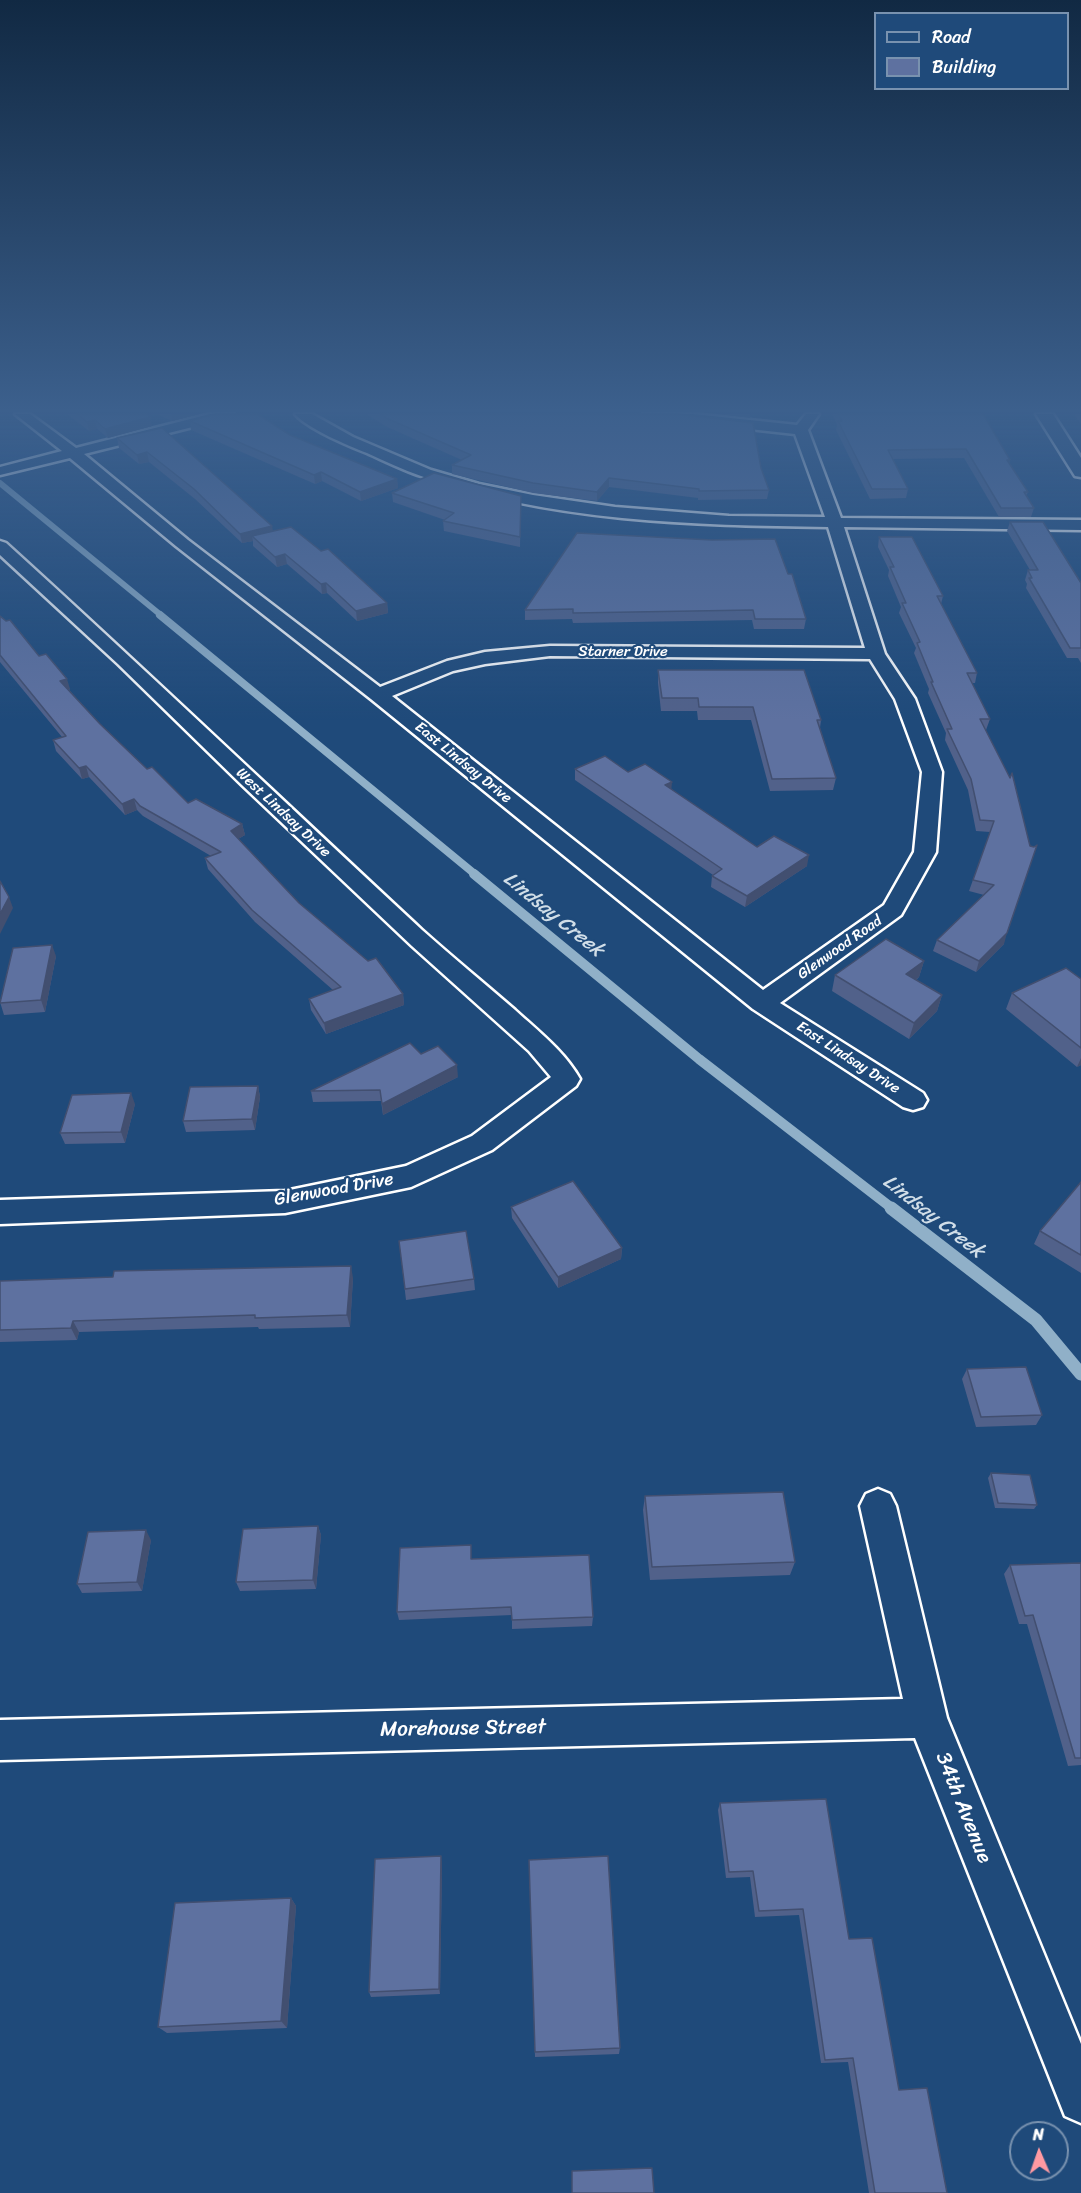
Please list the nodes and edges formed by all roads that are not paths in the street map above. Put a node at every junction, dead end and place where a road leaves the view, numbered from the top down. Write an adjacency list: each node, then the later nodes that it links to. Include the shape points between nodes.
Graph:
1 (150, 516): 8 (street, East Lindsay Drive)
2 (670, 516): 4 (street, via 729,521)
3 (833, 516): 4 (street, Glenwood Road)
4 (834, 520): 5 (street); 7 (street, Glenwood Road)
5 (1081, 525)
6 (0, 546): 10 (street, West Lindsay Drive, via 420,941 538,1044)
7 (876, 654): 8 (street, Starner Drive, via 517,653 447,667); 9 (street, Glenwood Road, via 905,699 932,772 925,852 893,910)
8 (378, 695): 9 (street, East Lindsay Drive)
9 (762, 1003): 11 (street, East Lindsay Drive)
10 (567, 1079): 12 (street, Glenwood Drive, via 482,1143 411,1176 285,1202)
11 (913, 1100)
12 (0, 1212)
13 (878, 1506): 14 (street, 34th Avenue)
14 (927, 1718): 15 (street, Morehouse Street); 16 (street, 34th Avenue)
15 (0, 1740)
16 (1081, 2100)

